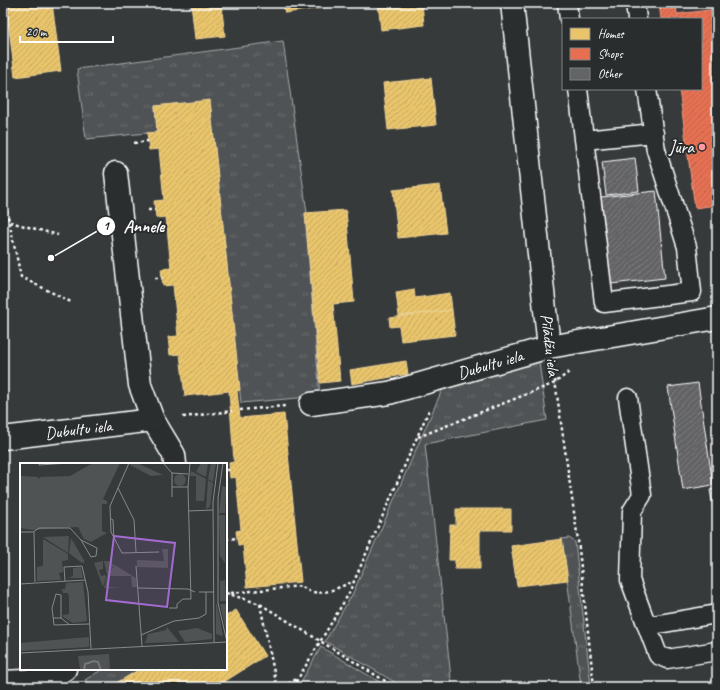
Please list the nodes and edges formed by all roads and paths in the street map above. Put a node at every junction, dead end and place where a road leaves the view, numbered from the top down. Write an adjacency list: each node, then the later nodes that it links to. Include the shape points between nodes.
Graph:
1 (512, 3): 18 (street, Pīlādžu iela)
2 (567, 3): 4 (lane)
3 (635, 3): 5 (lane)
4 (569, 18)
5 (638, 18)
6 (578, 90): 9 (lane)
7 (647, 90): 8 (lane)
8 (654, 132): 9 (lane); 9 (lane, via 656,150 687,247 692,292 604,303)
9 (584, 140)
10 (148, 141): 11 (path)
11 (134, 144)
12 (116, 173): 26 (street, via 140,385)
13 (3, 193): 14 (path)
14 (10, 222): 15 (path); 16 (path, via 21,277)
15 (58, 235)
16 (71, 302)
17 (717, 318): 18 (street, Dubultu iela)
18 (550, 347): 20 (street, Dubultu iela); 21 (path, Pīlādžu iela)
19 (572, 369): 21 (path)
20 (444, 376): 23 (street, Dubultu iela, via 389,393); 27 (path)
21 (555, 383): 27 (path); 42 (path, Pīlādžu iela, via 578,540)
22 (628, 398): 36 (lane, via 642,495 632,511 630,580)
23 (311, 404): 24 (path)
24 (240, 410)
25 (232, 411): 26 (path)
26 (153, 420): 28 (street, Dubultu iela); 29 (street, via 174,455)
27 (417, 437): 32 (path)
28 (3, 438)
29 (175, 463)
30 (237, 538): 31 (path)
31 (227, 539)
32 (354, 582): 33 (path, via 323,593 309,592 301,586); 37 (path)
33 (228, 593): 34 (path)
34 (260, 604): 37 (path); 44 (path)
35 (717, 614): 36 (lane)
36 (647, 626): 38 (lane, via 658,655 667,659)
37 (320, 642): 40 (path); 47 (path)
38 (717, 651)
39 (63, 670): 43 (street)
40 (298, 678): 45 (path); 46 (path)
41 (3, 682): 43 (street)
42 (593, 683): 48 (path); 49 (path, Pīlādžu iela)
43 (42, 684)
44 (277, 687)
45 (283, 687)
46 (293, 687)
47 (395, 687)
48 (587, 687)
49 (594, 687)

